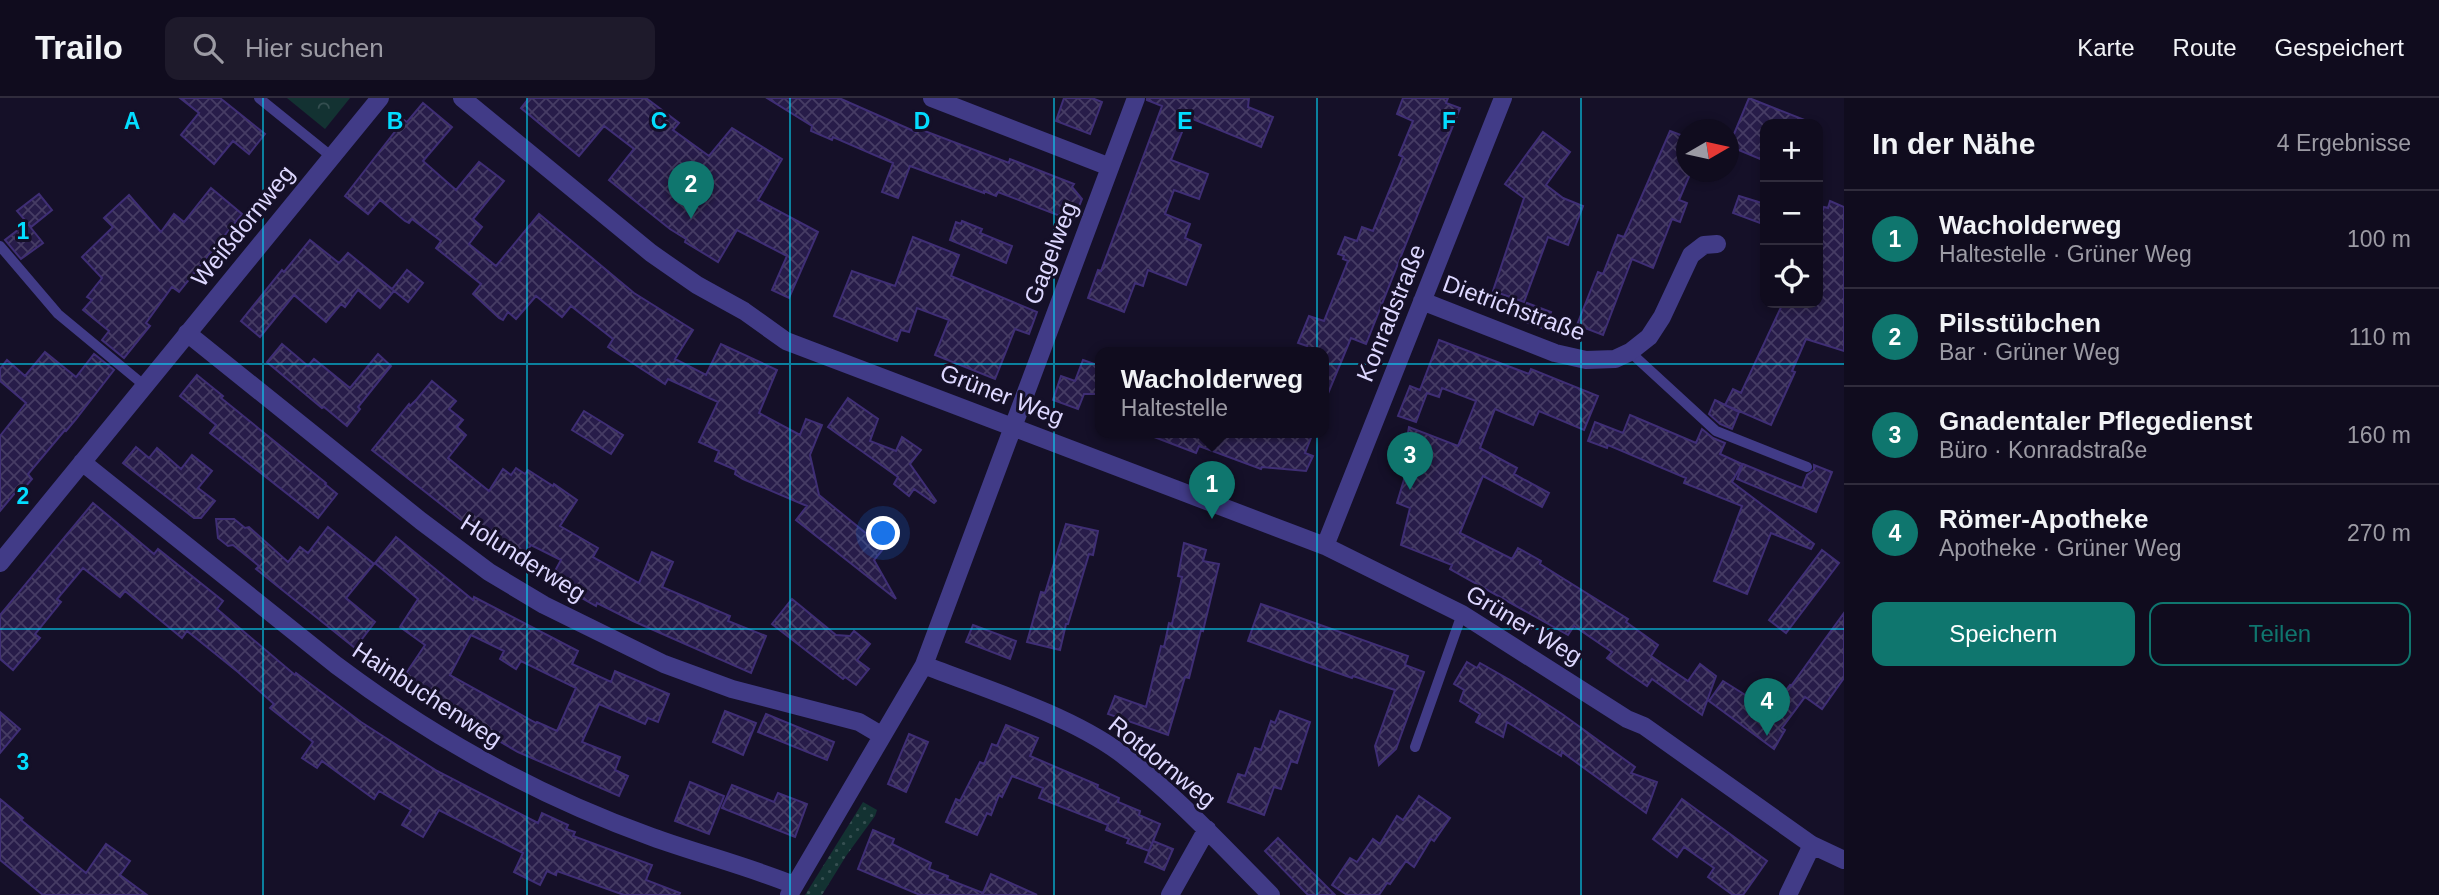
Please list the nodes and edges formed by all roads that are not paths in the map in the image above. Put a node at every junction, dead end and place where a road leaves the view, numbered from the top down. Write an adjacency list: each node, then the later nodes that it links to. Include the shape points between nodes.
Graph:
1 (259, 98): 7 (lane)
2 (380, 98): 7 (street, Weißdornweg)
3 (462, 98): 15 (street, Grüner Weg, via 651,253 786,341)
4 (932, 98): 8 (street)
5 (1136, 98): 8 (street, Gagelweg)
6 (1503, 98): 11 (street, Konradstraße)
7 (332, 157): 12 (street, Weißdornweg)
8 (1110, 167): 15 (street, Gagelweg)
9 (1717, 244): 13 (street, via 1704,245 1691,255 1656,327)
10 (0, 246): 14 (lane, via 58,314)
11 (1422, 301): 13 (street, Dietrichstraße, via 1570,357 1615,359); 18 (street, Konradstraße)
12 (187, 333): 14 (street, Weißdornweg); 22 (street, Holunderweg, via 421,522 544,605 664,664 732,689 859,722)
13 (1630, 352): 17 (lane, via 1716,431)
14 (145, 386): 16 (street, Weißdornweg)
15 (1013, 426): 18 (street, Grüner Weg); 21 (street, Gagelweg)
16 (82, 462): 19 (street, Weißdornweg); 27 (street, Hainbuchenweg, via 336,665 452,744 577,807 653,838 768,874)
17 (1807, 467)
18 (1325, 546): 20 (street, Grüner Weg)
19 (0, 563)
20 (1462, 614): 23 (lane); 25 (street, Grüner Weg, via 1644,726)
21 (924, 665): 22 (street, Gagelweg); 24 (street, Rotdornweg, via 1069,723 1117,751)
22 (881, 735): 27 (street, Gagelweg)
23 (1415, 747)
24 (1207, 830): 28 (street); 29 (street, Rotdornweg)
25 (1812, 845): 26 (street, Grüner Weg); 30 (street)
26 (1844, 860)
27 (791, 890)
28 (1170, 895)
29 (1271, 895)
30 (1788, 895)

